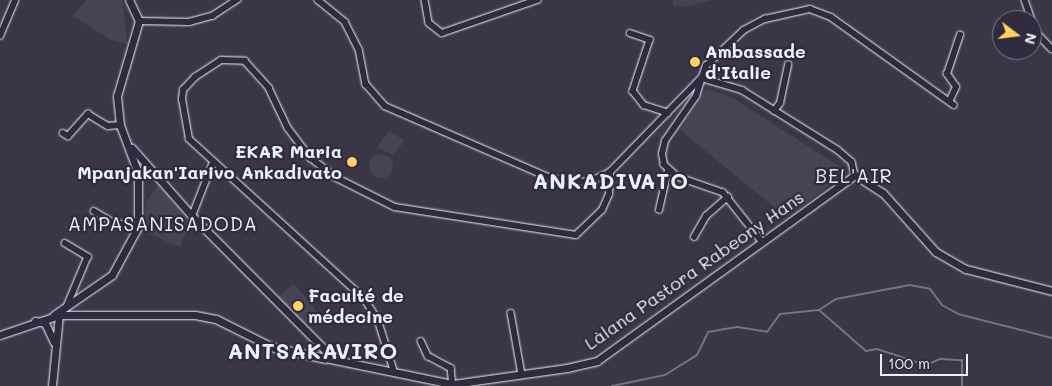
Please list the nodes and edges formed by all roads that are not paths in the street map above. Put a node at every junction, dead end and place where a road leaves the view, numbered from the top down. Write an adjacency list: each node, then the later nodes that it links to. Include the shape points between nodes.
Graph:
1 (15, 0): 11 (street)
2 (129, 0): 8 (main road)
3 (237, 0): 8 (street, via 212,16 189,22)
4 (318, 0): 23 (street, via 345,22 359,49 366,84 385,106 553,179 589,182)
5 (424, 0): 6 (street, via 430,24 442,33)
6 (537, 0)
7 (1025, 0): 12 (street, via 1036,32)
8 (139, 21): 17 (main road, via 120,76)
9 (630, 33): 16 (street, via 650,40 633,91 644,105)
10 (960, 35): 14 (street, via 947,74 956,87 952,103 831,17 810,9 765,19 744,30 714,55)
11 (0, 36)
12 (1052, 49)
13 (788, 65): 15 (street, via 780,103)
14 (701, 78): 15 (street, via 725,82); 16 (street); 22 (street, via 696,96 664,141 662,154)
15 (774, 111): 25 (street, via 838,150 852,162)
16 (668, 114): 23 (street)
17 (120, 124): 18 (street, via 108,126 88,114 68,136); 19 (main road)
18 (63, 133)
19 (130, 146): 21 (main road); 24 (main road)
20 (212, 165): 23 (street, via 189,139 183,90 208,66 234,58 253,66 288,128 311,158 335,177 395,207 576,235 602,210 609,194); 29 (street); 47 (street, via 364,299 374,314)
21 (148, 167): 24 (main road); 29 (main road)
22 (668, 170): 26 (street); 27 (street)
23 (610, 172)
24 (138, 173): 30 (main road)
25 (855, 175): 32 (main road, Làlana Pastora Rabeony Hans); 34 (main road, via 883,192 936,252 966,269)
26 (728, 197): 31 (street, via 706,216); 32 (street)
27 (659, 210)
28 (94, 211): 30 (street, via 114,223)
29 (192, 216): 41 (main road)
30 (138, 227): 35 (main road, via 112,274)
31 (694, 237)
32 (761, 241): 48 (main road, Làlana Pastora Rabeony Hans, via 597,361)
33 (65, 243): 35 (street, via 88,257)
34 (1052, 291)
35 (68, 307): 37 (main road); 38 (main road)
36 (511, 313): 48 (street)
37 (56, 315): 38 (main road); 39 (main road); 43 (main road); 45 (main road)
38 (70, 315): 44 (main road, via 195,315 216,319 272,347)
39 (35, 321): 40 (main road); 43 (main road, via 45,323)
40 (0, 335)
41 (310, 339): 44 (main road); 46 (main road)
42 (421, 341): 49 (street, via 428,356 451,368)
43 (54, 343): 45 (main road)
44 (305, 354): 46 (main road)
45 (55, 357): 50 (main road)
46 (344, 359): 47 (main road)
47 (393, 369): 49 (main road)
48 (522, 375): 49 (main road, Làlana Pastora Rabeony Hans)
49 (453, 385)
50 (52, 386)

